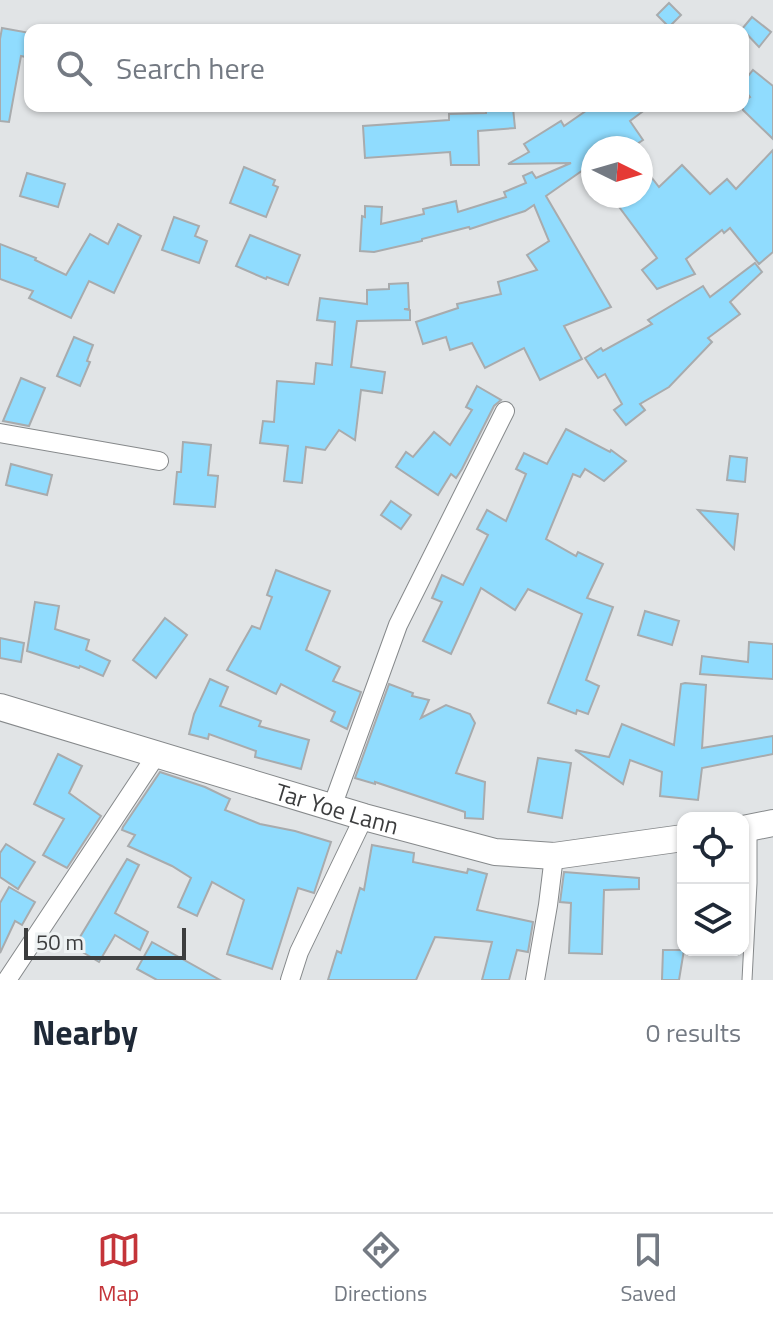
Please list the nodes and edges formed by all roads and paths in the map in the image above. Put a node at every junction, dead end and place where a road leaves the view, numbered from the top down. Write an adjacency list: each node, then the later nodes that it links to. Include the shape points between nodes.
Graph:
1 (505, 411): 6 (street, via 398,625)
2 (0, 433): 3 (street)
3 (159, 461)
4 (0, 707): 5 (main road, Tar Yoe Lann)
5 (157, 754): 6 (main road, Tar Yoe Lann); 11 (street)
6 (332, 807): 7 (main road, Tar Yoe Lann)
7 (364, 817): 10 (main road, Tar Yoe Lann, via 495,852); 12 (street)
8 (756, 827): 14 (lane)
9 (677, 839): 10 (main road, Tar Yoe Lann)
10 (554, 856): 13 (street)
11 (7, 980)
12 (290, 980)
13 (535, 980)
14 (747, 980)

